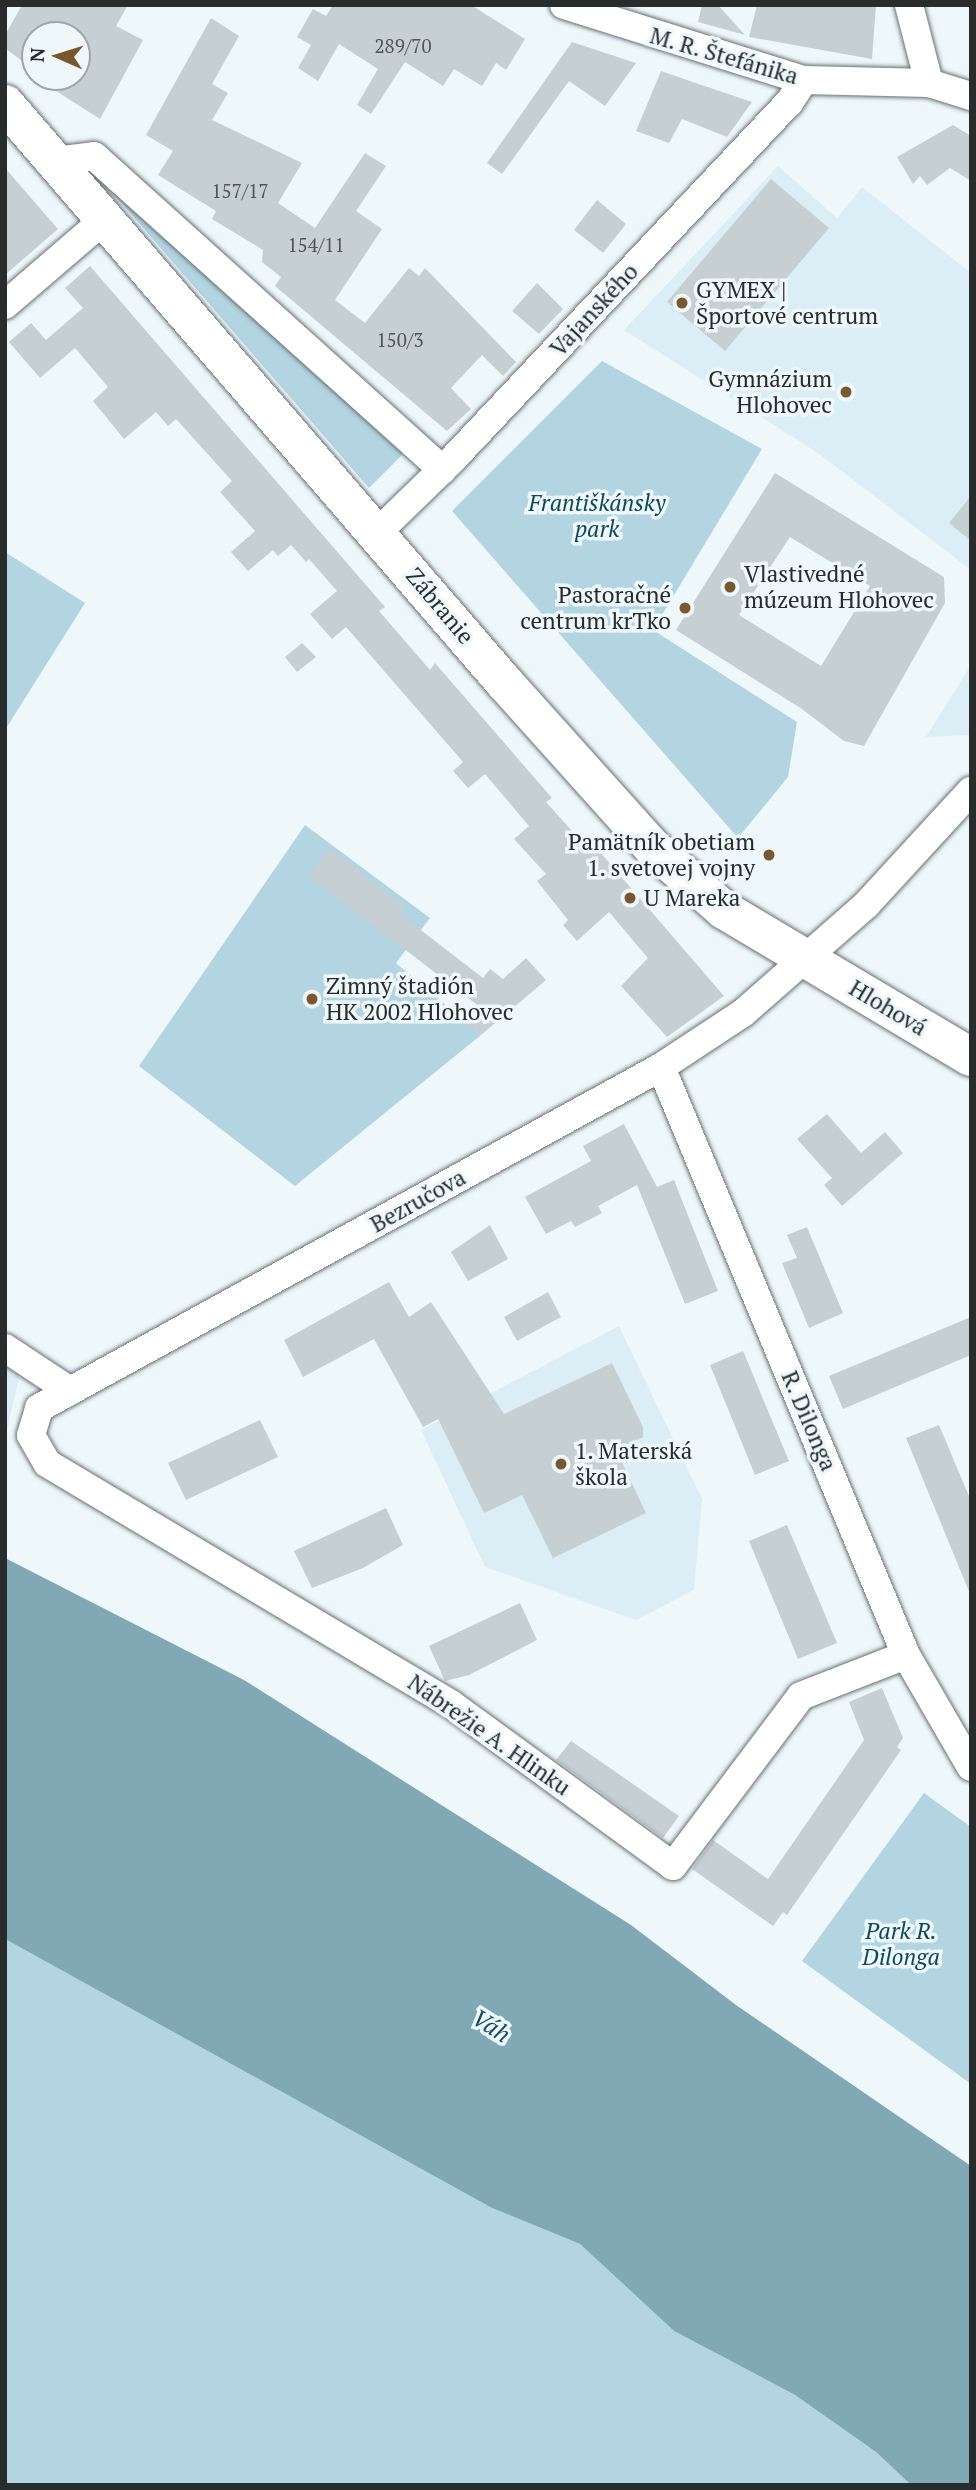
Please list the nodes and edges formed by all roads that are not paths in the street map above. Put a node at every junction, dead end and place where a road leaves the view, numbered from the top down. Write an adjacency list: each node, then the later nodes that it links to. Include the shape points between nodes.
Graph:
1 (564, 5): 3 (street, M. R. Štefánika)
2 (909, 5): 4 (street)
3 (804, 80): 4 (street, M. R. Štefánika); 10 (street, Vajanského, via 789,103)
4 (929, 83): 5 (street, M. R. Štefánika)
5 (971, 96)
6 (5, 104): 7 (main road, Zábranie)
7 (55, 161): 8 (main road, Zábranie); 10 (street, via 94,156)
8 (105, 219): 9 (street); 11 (main road, Zábranie)
9 (5, 305)
10 (443, 470): 11 (street, Vajanského)
11 (377, 533): 13 (main road, Zábranie, via 652,847 707,898)
12 (971, 792): 13 (street, Bezručova, via 866,905)
13 (806, 957): 14 (main road, Hlohová); 15 (street, Bezručova, via 743,1013)
14 (971, 1056)
15 (661, 1067): 17 (street, Bezručova); 19 (street, R. Dilonga)
16 (5, 1348): 17 (street)
17 (70, 1391): 18 (street, Bezručova, via 39,1408)
18 (31, 1436): 19 (street, Nábrežie A. Hlinku, via 47,1463 451,1704 673,1866 801,1696)
19 (906, 1655): 20 (street, R. Dilonga)
20 (971, 1767)

